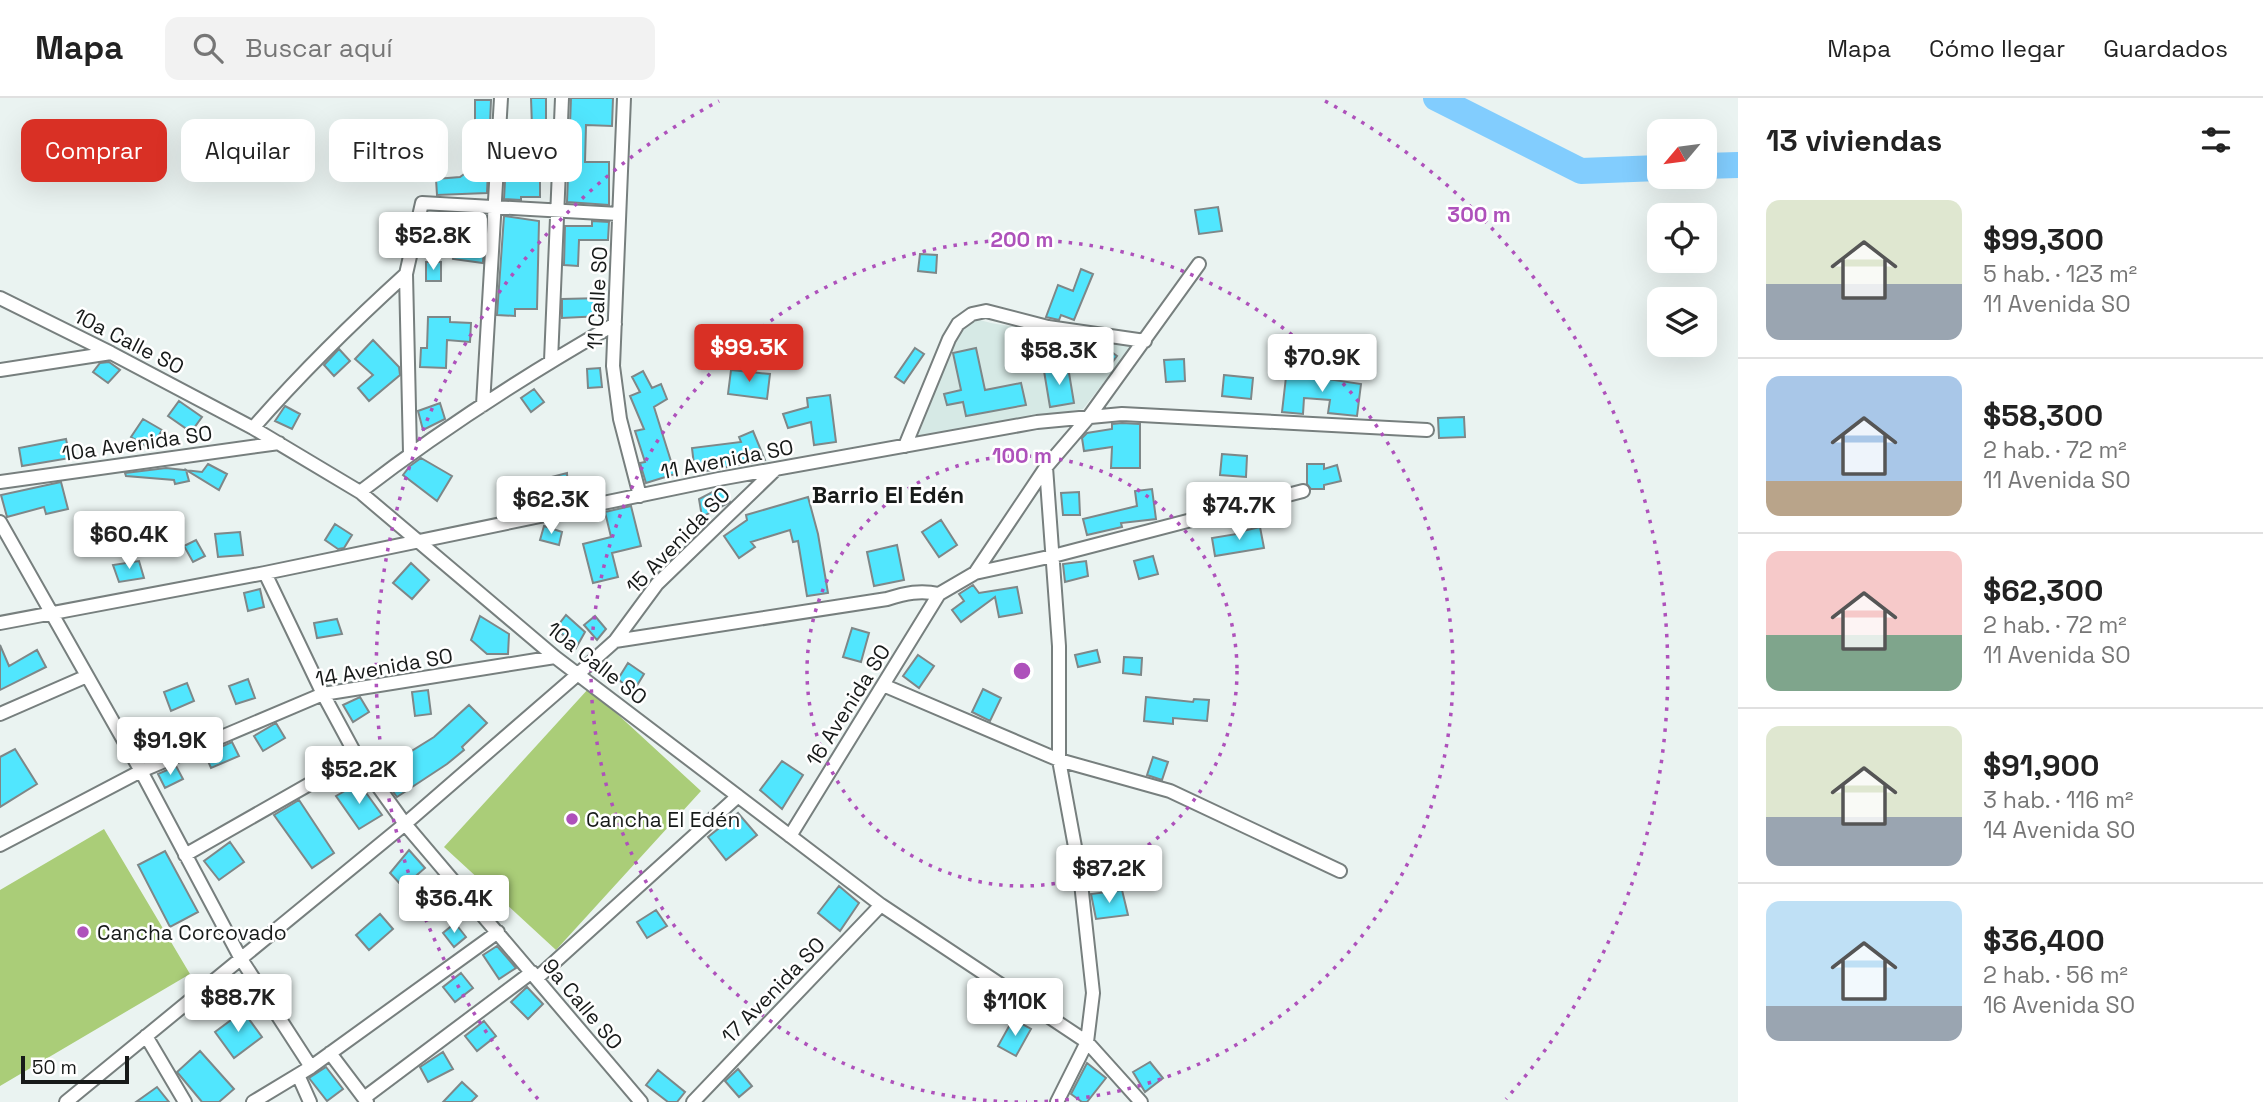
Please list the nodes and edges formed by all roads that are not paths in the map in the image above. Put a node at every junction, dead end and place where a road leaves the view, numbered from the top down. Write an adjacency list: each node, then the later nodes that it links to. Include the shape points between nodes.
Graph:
1 (502, 98): 4 (street)
2 (562, 98): 5 (street)
3 (624, 98): 6 (street, 11 Calle SO)
4 (495, 207): 5 (street); 8 (street, via 422,203); 15 (street)
5 (557, 210): 6 (street); 13 (street)
6 (619, 214): 10 (street, 11 Calle SO)
7 (1199, 264): 11 (street)
8 (406, 274): 17 (street, via 335,339); 21 (street)
9 (0, 298): 12 (street, 10a Calle SO)
10 (615, 324): 13 (street); 27 (street, 11 Calle SO, via 613,366 618,406)
11 (1145, 341): 16 (street); 20 (street, via 1048,327 986,311 972,314 958,324 949,339)
12 (111, 353): 14 (street); 17 (street, 10a Calle SO)
13 (551, 361): 15 (street)
14 (0, 370)
15 (483, 405): 21 (street)
16 (1088, 418): 18 (street, 11 Avenida SO, via 1122,414); 20 (street, 11 Avenida SO, via 1037,422); 22 (street)
17 (253, 428): 19 (street, 10a Calle SO)
18 (1427, 430)
19 (280, 443): 24 (street, 10a Avenida SO); 26 (street, 10a Calle SO)
20 (905, 446): 23 (street, 11 Avenida SO)
21 (410, 453): 26 (street)
22 (1046, 467): 30 (street); 32 (street)
23 (776, 469): 27 (street, 11 Avenida SO); 36 (street, 15 Avenida SO, via 656,583)
24 (0, 482)
25 (1303, 491): 30 (street)
26 (360, 492): 29 (street, 10a Calle SO)
27 (640, 496): 29 (street, 11 Avenida SO)
28 (0, 522): 34 (street)
29 (421, 542): 31 (street, 11 Avenida SO); 37 (street, 10a Calle SO)
30 (1053, 556): 32 (street); 44 (street)
31 (265, 573): 34 (street, 11 Avenida SO); 41 (street, 9a Calle SO)
32 (975, 573): 33 (street)
33 (939, 594): 36 (street, via 910,592); 40 (street, 16 Avenida SO)
34 (50, 613): 35 (street, 11 Avenida SO); 39 (street)
35 (0, 623)
36 (615, 641): 38 (street, 15 Avenida SO)
37 (555, 657): 38 (street, 10a Calle SO); 41 (street, 14 Avenida SO)
38 (578, 674): 46 (street, 10a Calle SO); 47 (street, 15 Avenida SO)
39 (87, 677): 42 (street); 45 (street)
40 (883, 685): 44 (street); 48 (street, 16 Avenida SO)
41 (323, 694): 43 (street, 9a Calle SO); 45 (street, 14 Avenida SO)
42 (0, 714)
43 (357, 757): 47 (street, 9a Calle SO); 50 (street)
44 (1059, 760): 51 (street, via 1170,791); 57 (street, via 1080,874 1093,993)
45 (141, 771): 49 (street, 14 Avenida SO); 50 (street)
46 (738, 796): 48 (street, 10a Calle SO); 55 (street)
47 (405, 824): 53 (street, 9a Calle SO); 54 (street, 15 Avenida SO)
48 (790, 836): 52 (street, 10a Calle SO)
49 (0, 845)
50 (186, 855): 54 (street)
51 (1340, 871)
52 (881, 905): 57 (street, 10a Calle SO); 67 (street, 17 Avenida SO)
53 (498, 932): 55 (street, 9a Calle SO); 58 (street)
54 (241, 959): 56 (street, 15 Avenida SO); 59 (street)
55 (534, 975): 61 (street); 66 (street, 9a Calle SO)
56 (146, 1036): 62 (street, 15 Avenida SO); 63 (street)
57 (1087, 1042): 68 (street); 69 (street, 10a Calle SO)
58 (330, 1053): 59 (street); 61 (street)
59 (311, 1067): 60 (street)
60 (298, 1075): 64 (street); 65 (street)
61 (365, 1100)
62 (66, 1102)
63 (185, 1102)
64 (253, 1102)
65 (310, 1102)
66 (641, 1102)
67 (693, 1102)
68 (1057, 1102)
69 (1140, 1102)

